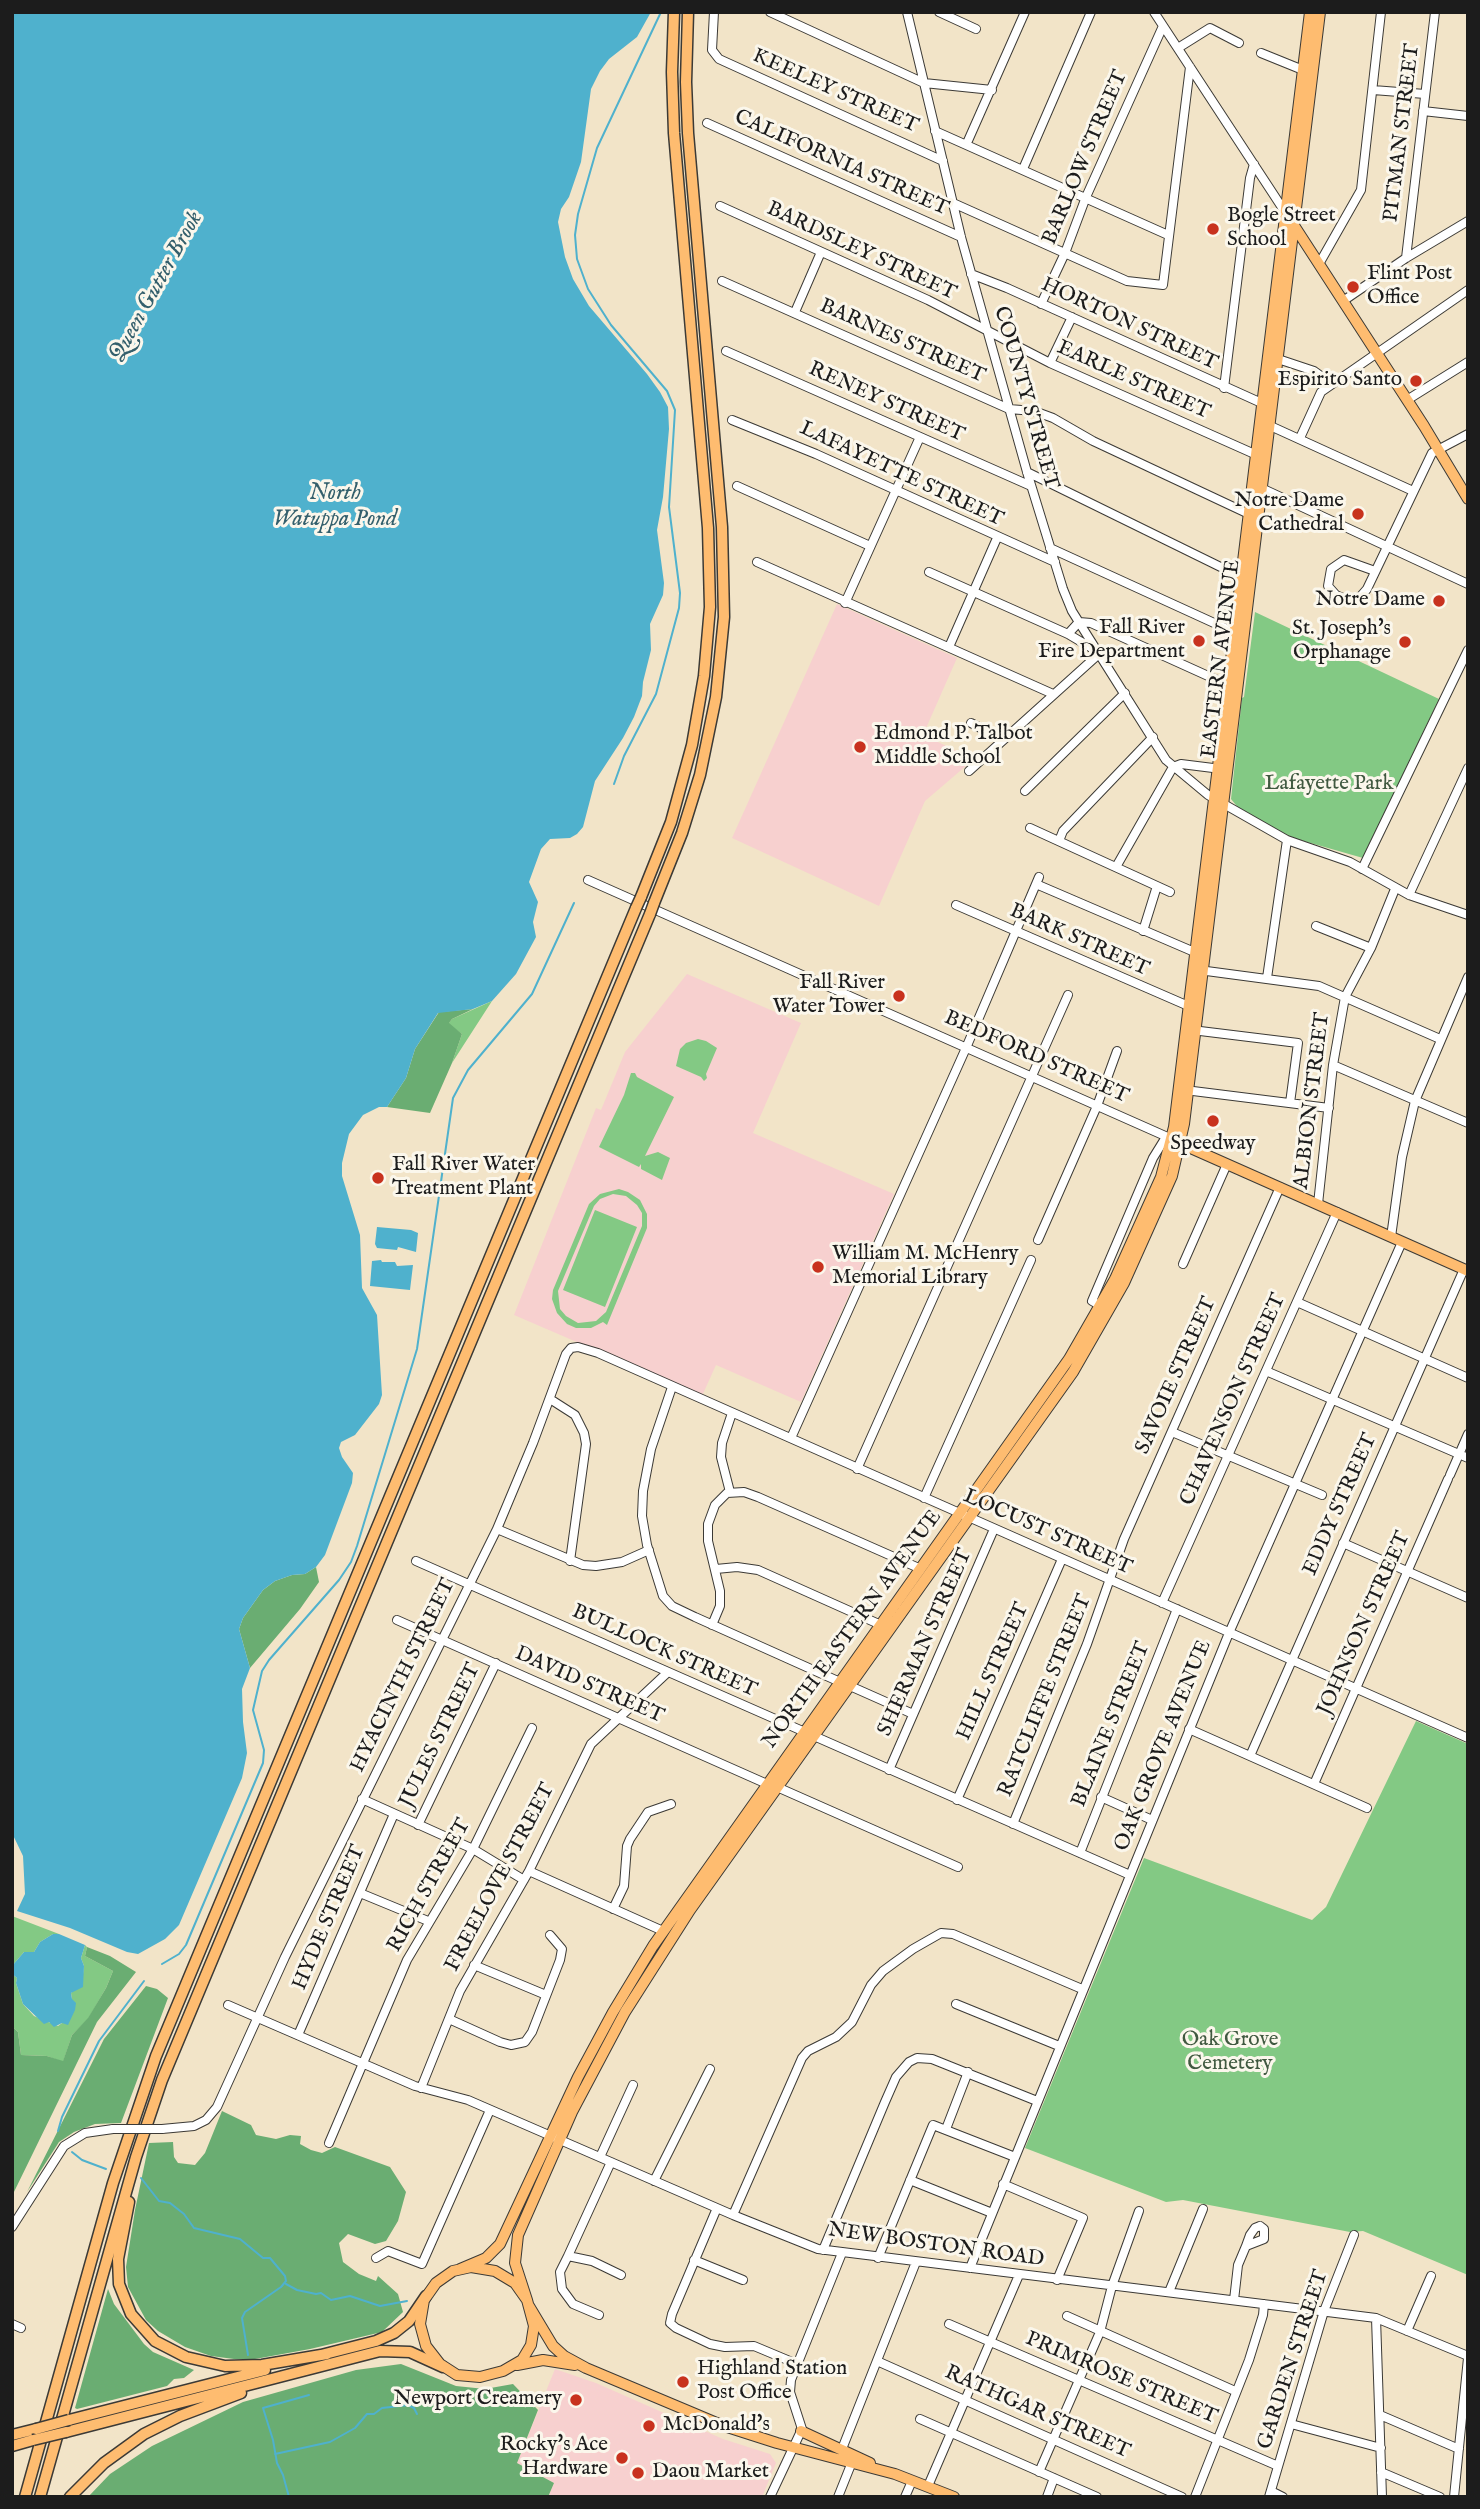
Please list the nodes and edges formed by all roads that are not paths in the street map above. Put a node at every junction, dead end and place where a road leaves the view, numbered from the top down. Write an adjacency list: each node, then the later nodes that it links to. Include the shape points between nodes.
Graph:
1 (674, 12): 328 (highway, via 674,133 708,528 709,617 690,755 639,903 156,2056 113,2183)
2 (688, 12): 249 (highway, via 688,133 722,527 724,617 718,687 700,775 652,909 193,2004)
3 (714, 12): 30 (street, KEELEY STREET, via 714,55)
4 (770, 12): 21 (street)
5 (907, 12): 21 (street, COUNTY STREET)
6 (940, 12): 15 (street)
7 (1025, 12): 22 (street)
8 (1091, 12): 32 (street)
9 (1154, 12): 14 (street)
10 (1310, 12): 20 (main road, EASTERN AVENUE)
11 (1320, 12): 38 (main road, EASTERN AVENUE)
12 (1381, 12): 23 (street)
13 (1435, 12): 24 (street, PITMAN STREET)
14 (1163, 26): 17 (street); 33 (street, BARLOW STREET)
15 (976, 29)
16 (1240, 43): 17 (street, via 1210,28)
17 (1178, 48): 19 (street)
18 (1261, 53): 20 (street)
19 (1190, 67): 31 (street); 39 (street)
20 (1303, 70): 36 (main road, EASTERN AVENUE)
21 (924, 83): 22 (street); 28 (street, COUNTY STREET)
22 (992, 90): 29 (street)
23 (1373, 90): 24 (street); 44 (street, via 1361,190)
24 (1425, 94): 25 (street, PITMAN STREET)
25 (1423, 111): 26 (street); 43 (street, PITMAN STREET)
26 (1468, 116)
27 (707, 123): 40 (street, CALIFORNIA STREET)
28 (936, 131): 29 (street); 30 (street, COUNTY STREET)
29 (967, 143): 32 (street)
30 (943, 161): 34 (street, COUNTY STREET)
31 (1254, 164): 36 (street); 59 (street)
32 (1023, 169): 33 (street)
33 (1086, 197): 39 (street); 42 (street, BARLOW STREET)
34 (953, 203): 40 (street, COUNTY STREET); 42 (street)
35 (720, 206): 41 (street, BARDSLEY STREET)
36 (1285, 212): 38 (main road); 61 (main road, EASTERN AVENUE)
37 (1468, 221): 43 (street)
38 (1294, 225): 44 (main road); 55 (main road, EASTERN AVENUE)
39 (1168, 235): 42 (street, via 1163,285 1127,281)
40 (961, 237): 45 (street, COUNTY STREET)
41 (821, 252): 50 (street); 52 (street, BARDSLEY STREET)
42 (1065, 253): 49 (street, BARLOW STREET)
43 (1406, 258): 48 (street)
44 (1319, 264): 48 (main road)
45 (971, 274): 49 (street, HORTON STREET); 52 (street, COUNTY STREET)
46 (722, 281): 50 (street, BARNES STREET)
47 (1468, 290): 54 (street)
48 (1343, 301): 54 (main road)
49 (1041, 304): 51 (street, HORTON STREET)
50 (795, 312): 62 (street, BARNES STREET)
51 (1072, 317): 57 (street); 59 (street, HORTON STREET)
52 (987, 331): 57 (street, EARLE STREET); 62 (street, COUNTY STREET)
53 (726, 351): 66 (street, RENEY STREET)
54 (1377, 353): 58 (street); 60 (main road)
55 (1278, 359): 58 (street, via 1314,371); 61 (main road, EASTERN AVENUE)
56 (1468, 362): 60 (street)
57 (1050, 363): 69 (street, EARLE STREET)
58 (1332, 384): 67 (street, via 1321,392)
59 (1224, 388): 61 (street, HORTON STREET)
60 (1408, 400): 68 (main road)
61 (1267, 405): 64 (main road, EASTERN AVENUE)
62 (1009, 409): 70 (street, COUNTY STREET); 77 (street, BARNES STREET, via 1053,418)
63 (732, 420): 74 (street, LAFAYETTE STREET)
64 (1265, 424): 67 (street); 69 (main road, EASTERN AVENUE)
65 (1468, 434): 68 (street)
66 (920, 437): 72 (street, RENEY STREET); 74 (street)
67 (1300, 438): 75 (street)
68 (1438, 450): 75 (street, via 1432,453); 76 (main road)
69 (1261, 456): 73 (main road, EASTERN AVENUE)
70 (1027, 472): 72 (street, COUNTY STREET); 86 (street)
71 (737, 486): 79 (street)
72 (1031, 486): 81 (street, COUNTY STREET)
73 (1257, 487): 77 (main road, EASTERN AVENUE); 80 (street)
74 (894, 491): 78 (street, LAFAYETTE STREET); 79 (street)
75 (1413, 491): 80 (street)
76 (1468, 498)
77 (1254, 517): 86 (main road, EASTERN AVENUE); 104 (main road, EASTERN AVENUE)
78 (997, 538): 83 (street, LAFAYETTE STREET); 88 (street)
79 (870, 546): 89 (street)
80 (1387, 546): 84 (street); 87 (street)
81 (1050, 548): 83 (street, COUNTY STREET); 91 (street)
82 (757, 562): 89 (street)
83 (1055, 562): 90 (street, COUNTY STREET)
84 (1375, 571): 84 (street, via 1344,560 1331,569 1328,586 1336,595 1353,600 1367,589)
85 (929, 572): 88 (street)
86 (1241, 577): 91 (main road, EASTERN AVENUE)
87 (1468, 584)
88 (973, 592): 92 (street); 93 (street)
89 (845, 603): 93 (street)
90 (1079, 622): 92 (street); 95 (street, COUNTY STREET); 96 (street, via 1093,624)
91 (1235, 631): 96 (main road, EASTERN AVENUE)
92 (1068, 634): 95 (street)
93 (949, 647): 98 (street)
94 (1468, 650): 113 (street)
95 (1100, 653): 97 (street, COUNTY STREET); 98 (street)
96 (1228, 685): 104 (main road, EASTERN AVENUE)
97 (1125, 693): 100 (street, COUNTY STREET); 106 (street)
98 (1053, 694): 101 (street)
99 (971, 723): 101 (street)
100 (1153, 737): 102 (street, COUNTY STREET); 111 (street, via 1063,831)
101 (1003, 740): 105 (street)
102 (1173, 767): 104 (street); 107 (street, COUNTY STREET); 112 (street)
103 (1468, 768): 118 (street)
104 (1223, 770): 107 (main road, EASTERN AVENUE); 108 (main road, EASTERN AVENUE)
105 (969, 771)
106 (1025, 790)
107 (1214, 800): 108 (street, COUNTY STREET); 125 (main road, EASTERN AVENUE)
108 (1224, 806): 110 (street, COUNTY STREET); 125 (main road, EASTERN AVENUE)
109 (1030, 828): 111 (street)
110 (1287, 840): 113 (street, COUNTY STREET); 128 (street)
111 (1059, 841): 112 (street)
112 (1116, 867): 115 (street)
113 (1362, 869): 116 (street, COUNTY STREET)
114 (588, 880): 134 (street, BEDFORD STREET)
115 (1157, 886): 117 (street); 122 (street)
116 (1395, 889): 118 (street, COUNTY STREET); 124 (street, ALBION STREET)
117 (1170, 892)
118 (1409, 895): 120 (street, COUNTY STREET)
119 (956, 905): 123 (street, BARK STREET)
120 (1468, 915)
121 (1317, 926): 124 (street)
122 (1143, 931): 123 (street, via 1038,881); 125 (street)
123 (1016, 932): 131 (street, BARK STREET); 134 (street)
124 (1371, 948): 130 (street, ALBION STREET)
125 (1200, 954): 126 (main road, EASTERN AVENUE)
126 (1198, 970): 128 (street); 131 (main road, EASTERN AVENUE)
127 (1468, 977): 133 (street)
128 (1267, 978): 130 (street, via 1309,984)
129 (1068, 995): 137 (street)
130 (1345, 997): 133 (street); 136 (street, ALBION STREET)
131 (1193, 1008): 132 (main road, EASTERN AVENUE)
132 (1191, 1030): 138 (main road, EASTERN AVENUE); 140 (street, via 1298,1044)
133 (1440, 1040): 139 (street)
134 (966, 1048): 137 (street, BEDFORD STREET); 168 (street)
135 (1117, 1051): 141 (street)
136 (1333, 1065): 139 (street); 142 (street, ALBION STREET)
137 (1032, 1076): 141 (street, BEDFORD STREET); 171 (street)
138 (1183, 1090): 140 (street); 144 (main road, EASTERN AVENUE)
139 (1415, 1101): 143 (street); 149 (street)
140 (1290, 1104): 142 (street)
141 (1097, 1106): 144 (street, BEDFORD STREET); 150 (street)
142 (1329, 1108): 147 (street, ALBION STREET)
143 (1468, 1124)
144 (1173, 1140): 145 (main road, BEDFORD STREET); 176 (main road, NORTH EASTERN AVENUE, via 1144,1217 1101,1306); 176 (main road, NORTH EASTERN AVENUE, via 1169,1183 1105,1320 1068,1380)
145 (1227, 1164): 146 (main road, BEDFORD STREET); 153 (street)
146 (1280, 1188): 147 (main road, BEDFORD STREET); 166 (street, SAVOIE STREET)
147 (1318, 1204): 148 (main road, BEDFORD STREET)
148 (1337, 1212): 149 (main road, BEDFORD STREET); 155 (street, CHAVENSON STREET)
149 (1391, 1237): 151 (main road, BEDFORD STREET)
150 (1038, 1240)
151 (1402, 1242): 154 (main road, BEDFORD STREET); 156 (street, OAK GROVE AVENUE)
152 (1031, 1260): 175 (street)
153 (1184, 1264)
154 (1466, 1270): 158 (street, EDDY STREET)
155 (1297, 1302): 156 (street); 159 (street, CHAVENSON STREET)
156 (1362, 1331): 158 (street); 162 (street, OAK GROVE AVENUE)
157 (573, 1348): 161 (street, LOCUST STREET, via 598,1353); 163 (street, HYACINTH STREET, via 566,1354)
158 (1424, 1359): 160 (street); 165 (street, EDDY STREET)
159 (1266, 1371): 162 (street); 169 (street, CHAVENSON STREET)
160 (1468, 1378)
161 (672, 1387): 164 (street, LOCUST STREET); 180 (street, via 651,1449 643,1491 642,1516)
162 (1332, 1398): 165 (street); 172 (street, OAK GROVE AVENUE)
163 (550, 1399): 177 (street, HYACINTH STREET); 183 (street, via 575,1415 586,1444)
164 (732, 1413): 168 (street, LOCUST STREET); 173 (street, via 721,1457)
165 (1395, 1426): 170 (street); 179 (street, EDDY STREET)
166 (1172, 1432): 169 (street); 187 (street, SAVOIE STREET)
167 (1468, 1434): 170 (street, JOHNSON STREET)
168 (791, 1438): 171 (street, LOCUST STREET)
169 (1228, 1456): 172 (street); 190 (street, CHAVENSON STREET)
170 (1464, 1456): 186 (street, JOHNSON STREET, via 1449,1477)
171 (858, 1469): 175 (street, LOCUST STREET)
172 (1294, 1484): 174 (street); 195 (street, OAK GROVE AVENUE)
173 (730, 1492): 184 (street, via 715,1505 708,1524); 185 (street, via 758,1497)
174 (1322, 1495)
175 (924, 1498): 176 (street, LOCUST STREET)
176 (964, 1516): 178 (street, LOCUST STREET); 185 (main road, NORTH EASTERN AVENUE); 200 (main road, NORTH EASTERN AVENUE)
177 (497, 1529): 183 (street); 188 (street, HYACINTH STREET)
178 (994, 1529): 181 (street, LOCUST STREET); 202 (street, SHERMAN STREET)
179 (1343, 1543): 186 (street); 197 (street, EDDY STREET)
180 (649, 1550): 183 (street, via 622,1562 596,1566); 193 (street, via 663,1596 673,1606)
181 (1062, 1559): 187 (street, LOCUST STREET); 214 (street, HILL STREET)
182 (416, 1561): 188 (street, BULLOCK STREET)
183 (570, 1561)
184 (716, 1569): 193 (street, via 720,1606); 194 (street, via 758,1570)
185 (921, 1569): 194 (main road, NORTH EASTERN AVENUE)
186 (1407, 1572): 189 (street); 201 (street, JOHNSON STREET)
187 (1111, 1581): 190 (street, LOCUST STREET); 219 (street, RATCLIFFE STREET)
188 (468, 1585): 196 (street, HYACINTH STREET); 199 (street, BULLOCK STREET)
189 (1468, 1598)
190 (1162, 1603): 191 (street, LOCUST STREET)
191 (1177, 1609): 195 (street, LOCUST STREET); 212 (street, BLAINE STREET)
192 (397, 1620): 196 (street, DAVID STREET)
193 (712, 1625): 200 (street)
194 (881, 1625): 200 (main road, NORTH EASTERN AVENUE)
195 (1230, 1633): 197 (street, LOCUST STREET); 205 (street, OAK GROVE AVENUE)
196 (442, 1639): 198 (street, DAVID STREET); 213 (street, HYACINTH STREET)
197 (1292, 1661): 201 (street, LOCUST STREET); 208 (street, EDDY STREET)
198 (496, 1663): 203 (street, DAVID STREET); 220 (street, JULES STREET)
199 (668, 1672): 203 (street, FREELOVE STREET); 206 (street, BULLOCK STREET)
200 (845, 1684): 202 (street); 206 (main road, NORTH EASTERN AVENUE)
201 (1355, 1688): 207 (street, LOCUST STREET); 210 (street, JOHNSON STREET)
202 (913, 1714): 209 (street, SHERMAN STREET)
203 (618, 1718): 211 (street, DAVID STREET); 224 (street, FREELOVE STREET, via 590,1744)
204 (533, 1728): 221 (street, RICH STREET)
205 (1189, 1729): 208 (street); 218 (street, OAK GROVE AVENUE)
206 (808, 1735): 209 (street, BULLOCK STREET); 211 (main road, NORTH EASTERN AVENUE)
207 (1468, 1738)
208 (1250, 1756): 210 (street)
209 (890, 1770): 214 (street, BULLOCK STREET)
210 (1314, 1784): 216 (street)
211 (772, 1786): 223 (street, DAVID STREET); 230 (main road, NORTH EASTERN AVENUE); 250 (main road, NORTH EASTERN AVENUE, via 647,1975)
212 (1101, 1797): 218 (street); 222 (street, BLAINE STREET)
213 (362, 1800): 217 (street); 237 (street, HYACINTH STREET)
214 (957, 1800): 219 (street, BULLOCK STREET)
215 (671, 1804): 228 (street, via 648,1812 630,1839 624,1886)
216 (1367, 1808)
217 (394, 1814): 220 (street); 227 (street, HYDE STREET)
218 (1152, 1820): 225 (street, OAK GROVE AVENUE)
219 (1013, 1824): 222 (street, BULLOCK STREET)
220 (418, 1825): 221 (street)
221 (473, 1849): 226 (street); 229 (street, RICH STREET)
222 (1080, 1853): 225 (street, BULLOCK STREET)
223 (958, 1867)
224 (529, 1871): 226 (street, FREELOVE STREET); 228 (street)
225 (1130, 1875): 233 (street, OAK GROVE AVENUE)
226 (524, 1880): 232 (street, FREELOVE STREET)
227 (360, 1893): 229 (street); 239 (street, HYDE STREET)
228 (613, 1909): 230 (street)
229 (428, 1921): 241 (street, RICH STREET)
230 (663, 1931): 250 (main road, NORTH EASTERN AVENUE, via 571,2090)
231 (550, 1935): 234 (street, via 562,1950)
232 (474, 1965): 234 (street); 238 (street, FREELOVE STREET)
233 (1082, 1989): 240 (street, OAK GROVE AVENUE); 262 (street, via 964,1938 941,1933 913,1949 883,1971 853,2020 836,2037 802,2058)
234 (546, 1995): 238 (street, via 529,2038 519,2045 500,2042)
235 (956, 2004): 240 (street)
236 (228, 2005): 237 (street, NEW BOSTON ROAD)
237 (258, 2018): 239 (street, NEW BOSTON ROAD); 263 (street, HYACINTH STREET, bridge, via 217,2107 202,2122 186,2128 85,2133 64,2146)
238 (449, 2019): 245 (street, FREELOVE STREET)
239 (298, 2035): 241 (street, NEW BOSTON ROAD)
240 (1059, 2046): 246 (street, OAK GROVE AVENUE)
241 (364, 2064): 245 (street, NEW BOSTON ROAD); 251 (street, RICH STREET)
242 (710, 2069): 255 (street)
243 (968, 2072): 246 (street); 248 (street); 266 (street, via 917,2057 896,2077)
244 (633, 2085): 252 (street)
245 (421, 2088): 247 (street, NEW BOSTON ROAD)
246 (1037, 2101): 253 (street, OAK GROVE AVENUE)
247 (490, 2110): 250 (street, NEW BOSTON ROAD); 269 (street, via 423,2264 388,2251)
248 (946, 2129): 253 (street); 256 (street, via 933,2125)
249 (142, 2138): 294 (highway, via 117,2269 124,2301 140,2327 172,2351 215,2365 252,2366); 329 (highway)
250 (555, 2138): 252 (street, NEW BOSTON ROAD); 274 (main road, via 500,2244 486,2258); 284 (main road, via 516,2244 516,2269)
251 (329, 2143)
252 (600, 2157): 254 (street, NEW BOSTON ROAD)
253 (1015, 2157): 257 (street, OAK GROVE AVENUE)
254 (611, 2162): 255 (street, NEW BOSTON ROAD); 268 (street)
255 (653, 2180): 258 (street, NEW BOSTON ROAD)
256 (910, 2180): 261 (street); 270 (street)
257 (1003, 2184): 261 (street, OAK GROVE AVENUE); 279 (street, via 1083,2218)
258 (717, 2208): 262 (street, NEW BOSTON ROAD); 271 (street)
259 (1203, 2209): 281 (street)
260 (1139, 2211): 280 (street)
261 (992, 2213): 273 (street, OAK GROVE AVENUE)
262 (733, 2215): 266 (street, NEW BOSTON ROAD)
263 (12, 2227)
264 (1354, 2235): 286 (street, GARDEN STREET)
265 (1246, 2246): 283 (street, via 1238,2265)
266 (824, 2250): 267 (street, NEW BOSTON ROAD)
267 (842, 2253): 270 (street, NEW BOSTON ROAD); 297 (street)
268 (568, 2256): 275 (street); 287 (street, via 560,2272 562,2289 573,2304)
269 (376, 2258)
270 (878, 2258): 272 (street, NEW BOSTON ROAD)
271 (694, 2260): 278 (street); 297 (street, via 670,2323 710,2344 754,2346)
272 (916, 2262): 273 (street, NEW BOSTON ROAD); 296 (street)
273 (970, 2268): 276 (street, NEW BOSTON ROAD)
274 (460, 2269): 282 (main road, via 439,2280); 284 (main road, via 501,2273 515,2283)
275 (621, 2275)
276 (1019, 2275): 279 (street, NEW BOSTON ROAD); 293 (street)
277 (1432, 2276): 291 (street)
278 (743, 2280)
279 (1057, 2280): 280 (street, NEW BOSTON ROAD)
280 (1112, 2286): 281 (street, NEW BOSTON ROAD); 292 (street)
281 (1169, 2292): 283 (street, NEW BOSTON ROAD)
282 (426, 2296): 294 (highway, via 394,2333); 299 (main road, via 420,2329 428,2350)
283 (1234, 2300): 285 (street, NEW BOSTON ROAD)
284 (528, 2303): 298 (main road, via 534,2331 531,2345); 300 (main road, via 553,2346)
285 (1264, 2304): 286 (street, NEW BOSTON ROAD); 303 (street)
286 (1324, 2311): 289 (street, NEW BOSTON ROAD); 307 (street, GARDEN STREET)
287 (599, 2315)
288 (1067, 2316): 292 (street)
289 (1376, 2318): 291 (street, NEW BOSTON ROAD); 305 (street)
290 (949, 2325): 293 (street, PRIMROSE STREET)
291 (1407, 2331): 295 (street, NEW BOSTON ROAD)
292 (1100, 2332): 302 (street); 303 (street)
293 (992, 2342): 302 (street, PRIMROSE STREET); 304 (street)
294 (327, 2354): 311 (highway, bridge, via 69,2420)
295 (1468, 2357): 318 (street)
296 (877, 2361): 304 (street, RATHGAR STREET); 317 (street)
297 (797, 2364): 308 (street, via 789,2389)
298 (514, 2366): 299 (main road, via 475,2378); 300 (main road, via 543,2360)
299 (443, 2367): 301 (highway, via 410,2352 390,2350)
300 (586, 2368): 315 (main road, via 712,2422)
301 (299, 2372): 311 (highway, bridge, via 66,2432); 330 (highway, via 153,2429 104,2463)
302 (1079, 2380): 312 (street); 313 (street, PRIMROSE STREET)
303 (1236, 2391): 313 (street)
304 (966, 2401): 309 (street); 312 (street, RATHGAR STREET)
305 (1380, 2415): 316 (street); 318 (street)
306 (920, 2419): 309 (street)
307 (1292, 2424): 316 (street); 320 (street, GARDEN STREET)
308 (801, 2431): 315 (street); 317 (main road)
309 (952, 2433): 322 (street); 326 (street)
310 (12, 2435): 311 (highway)
311 (34, 2435): 314 (highway)
312 (1052, 2439): 322 (street); 337 (street, RATHGAR STREET)
313 (1219, 2440): 320 (street, PRIMROSE STREET); 338 (street)
314 (12, 2446)
315 (793, 2447): 319 (main road); 331 (street)
316 (1381, 2448): 323 (street)
317 (842, 2449): 321 (main road)
318 (1459, 2449): 342 (street)
319 (852, 2462): 321 (main road); 332 (street)
320 (1278, 2466): 327 (street, GARDEN STREET)
321 (886, 2472): 325 (main road)
322 (1039, 2472): 324 (street)
323 (1381, 2472): 340 (street); 341 (street)
324 (1054, 2478): 335 (street); 336 (street)
325 (912, 2481): 326 (main road); 333 (street)
326 (928, 2486): 334 (main road)
327 (1270, 2494): 339 (street)
328 (25, 2497)
329 (40, 2497)
330 (71, 2497)
331 (770, 2497)
332 (838, 2497)
333 (905, 2497)
334 (954, 2497)
335 (1047, 2497)
336 (1097, 2497)
337 (1182, 2497)
338 (1195, 2497)
339 (1283, 2497)
340 (1382, 2497)
341 (1440, 2497)
342 (1454, 2497)

